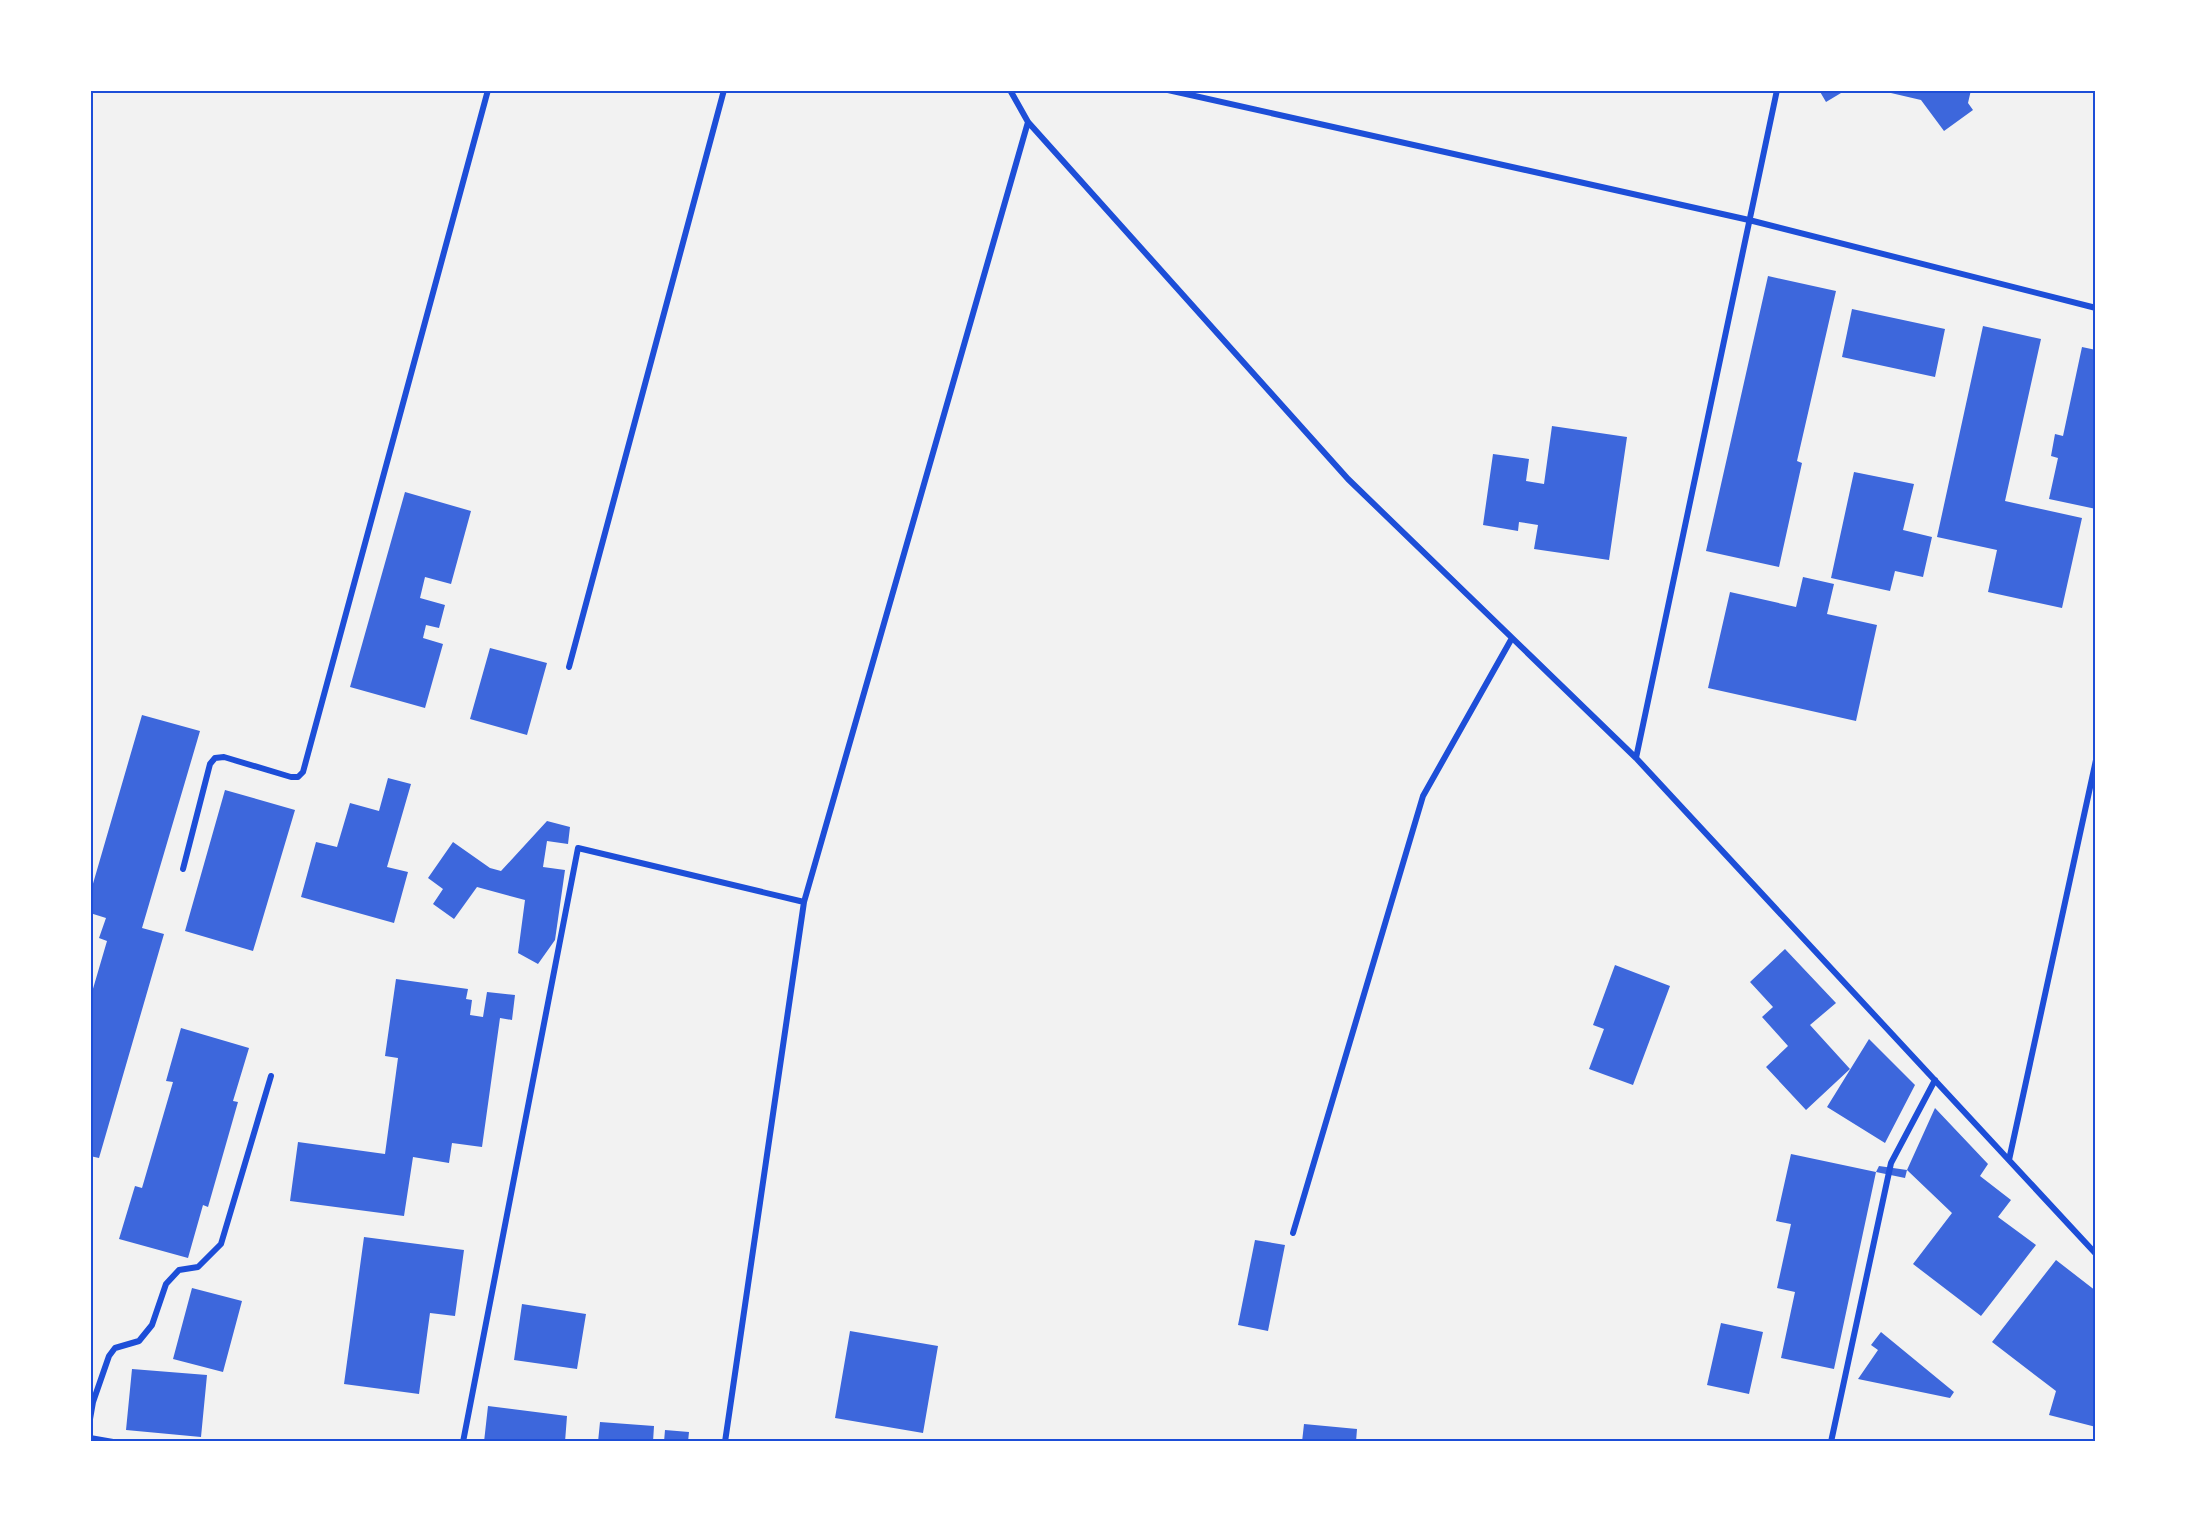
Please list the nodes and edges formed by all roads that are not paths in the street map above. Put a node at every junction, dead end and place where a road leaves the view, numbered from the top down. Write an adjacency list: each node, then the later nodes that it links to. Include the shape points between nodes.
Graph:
1 (488, 90): 13 (street, via 303,772 291,777 224,757 215,758 210,764)
2 (724, 90): 10 (street)
3 (1010, 90): 6 (street)
4 (1168, 90): 7 (street)
5 (1777, 90): 7 (street)
6 (1028, 122): 9 (street, via 1348,479); 14 (street)
7 (1749, 220): 8 (street); 11 (street)
8 (2096, 308)
9 (1512, 638): 11 (street); 18 (street, via 1423,796)
10 (569, 667)
11 (1636, 758): 16 (street)
12 (2096, 760): 17 (street)
13 (183, 869)
14 (804, 902): 23 (street, via 579,848); 24 (street)
15 (271, 1076): 20 (street, via 221,1244 198,1268 179,1270 166,1284 152,1325 139,1341 116,1348 109,1356)
16 (1935, 1080): 17 (street); 25 (street, via 1891,1163)
17 (2009, 1160): 19 (street)
18 (1293, 1233)
19 (2096, 1254)
20 (90, 1419)
21 (90, 1438): 22 (street)
22 (113, 1442)
23 (463, 1442)
24 (725, 1442)
25 (1831, 1442)

